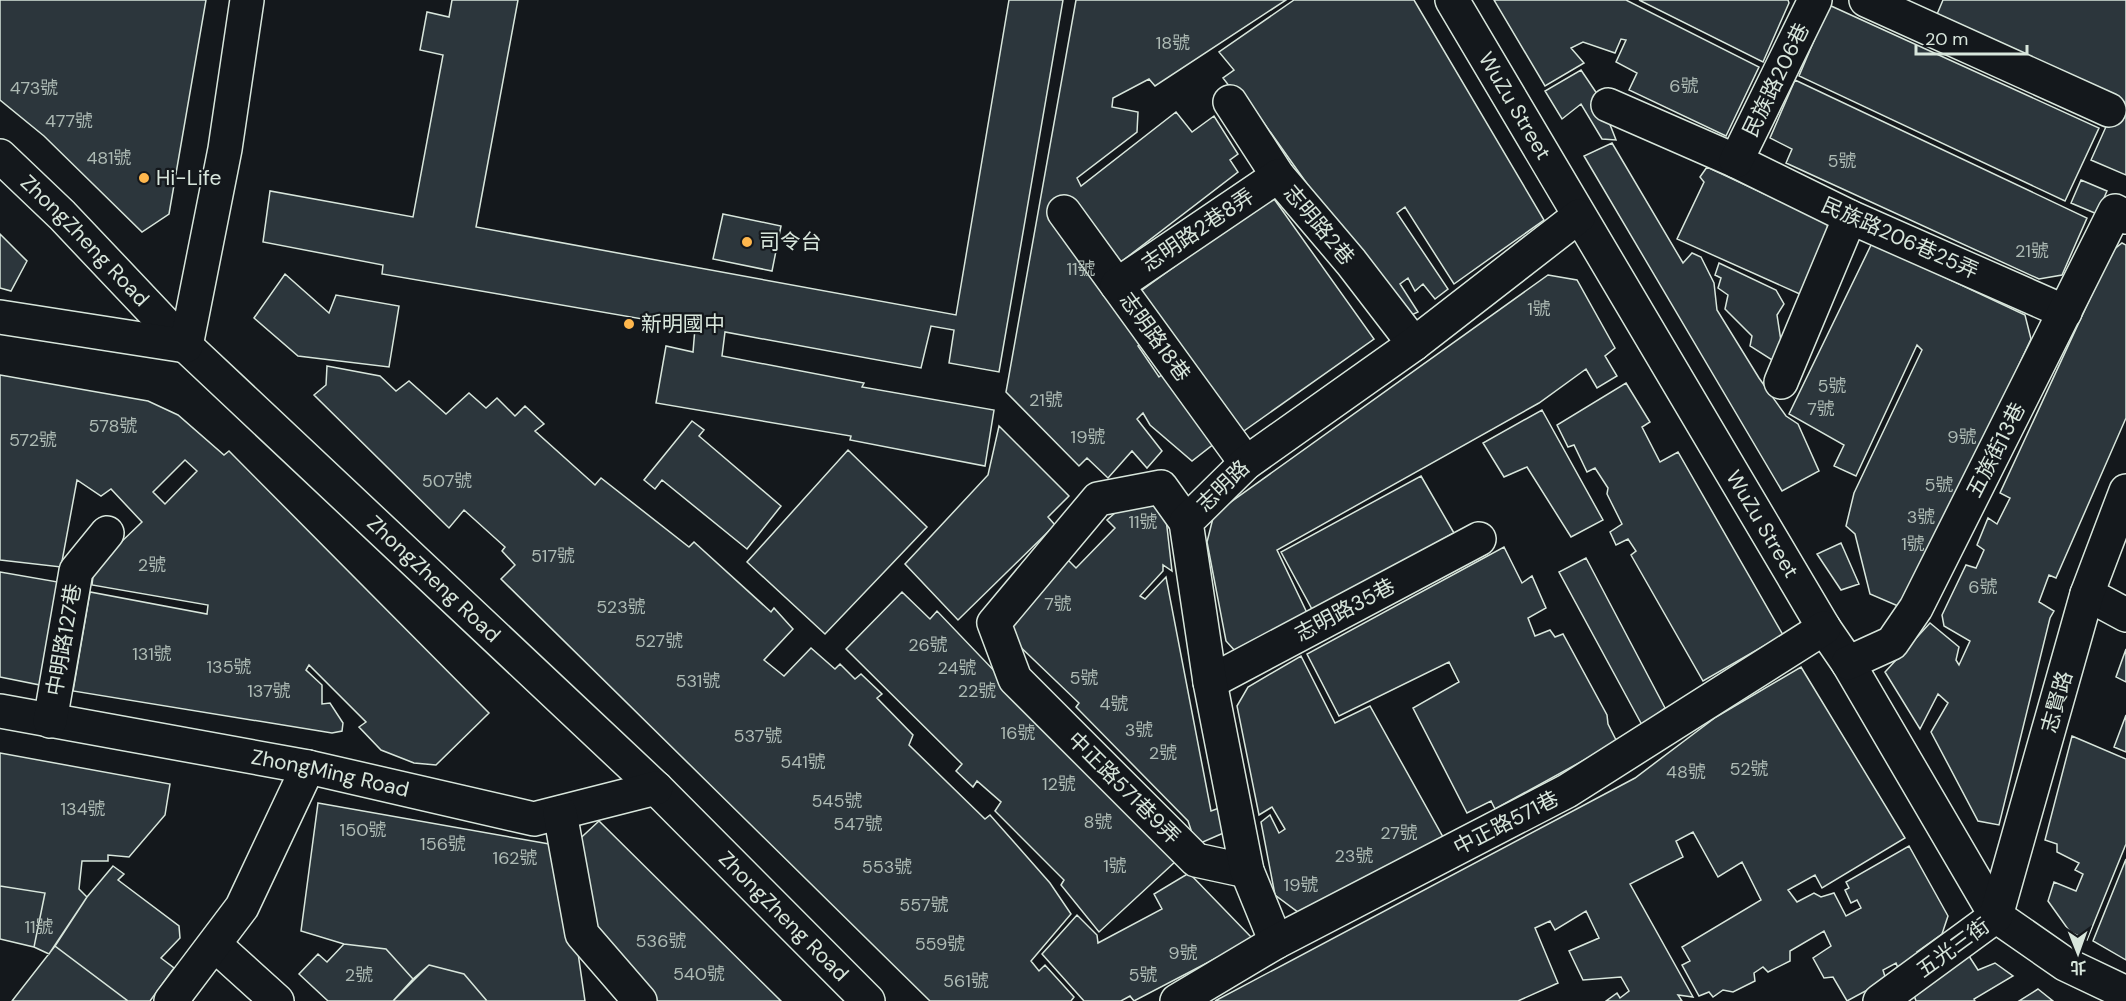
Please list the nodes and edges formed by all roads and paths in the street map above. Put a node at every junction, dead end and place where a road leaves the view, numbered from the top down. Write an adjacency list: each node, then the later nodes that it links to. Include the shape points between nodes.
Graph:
1 (247, 0): 19 (street, via 225,149)
2 (1452, 0): 13 (street, WuZu Street)
3 (1815, 0): 9 (street, 民族路206巷)
4 (1866, 0): 7 (street)
5 (1230, 102): 10 (street, 志明路2巷)
6 (1608, 105): 9 (street, 民族路206巷25弄)
7 (2109, 110)
8 (0, 156): 19 (street, ZhongZheng Road, via 62,215)
9 (1736, 161): 14 (street, 民族路206巷25弄)
10 (1278, 176): 15 (street, 志明路2巷8弄); 18 (street, 志明路2巷)
11 (1064, 212): 15 (street, 志明路18巷)
12 (2120, 214): 16 (street, 五族街13巷)
13 (1579, 216): 18 (street, 志明路); 28 (street, WuZu Street)
14 (1850, 217): 16 (street, 民族路206巷25弄); 20 (street)
15 (1117, 285): 21 (street, 志明路18巷)
16 (2065, 312): 29 (street, 五族街13巷, via 1916,608 1892,643)
17 (0, 317): 19 (street)
18 (1414, 344): 21 (street, 志明路)
19 (186, 346): 34 (street, ZhongZheng Road)
20 (1781, 382)
21 (1246, 463): 23 (street, 志明路)
22 (2126, 491): 26 (street, 志賢路)
23 (1186, 522): 30 (street, 志明路); 36 (street, 中正路571巷9弄, via 1161,487 1098,499 993,623 1015,679 1196,860)
24 (107, 533): 32 (street, 中明路127巷, via 76,571)
25 (1479, 539): 30 (street, 志明路35巷)
26 (2087, 594): 27 (street); 37 (street, 志賢路)
27 (2126, 615)
28 (1824, 628): 29 (street, WuZu Street); 38 (street, 中正路571巷, via 1568,791)
29 (1848, 663): 37 (street, WuZu Street)
30 (1210, 682): 36 (street, 志明路)
31 (0, 711): 32 (street, ZhongMing Road)
32 (50, 721): 33 (street, ZhongMing Road)
33 (308, 767): 35 (street, ZhongMing Road, via 534,819); 39 (street, via 242,907)
34 (656, 788): 35 (street, ZhongMing Road); 44 (street, ZhongZheng Road)
35 (560, 813): 43 (street, via 582,934)
36 (1246, 871): 38 (street, 志明路)
37 (1996, 916): 40 (street, WuZu Street, via 2064,964); 46 (street, 五光三街)
38 (1276, 942): 45 (street, 中正路571巷)
39 (214, 945): 41 (street); 42 (street)
40 (2126, 993)
41 (171, 1001)
42 (276, 1001)
43 (640, 1001)
44 (868, 1001)
45 (1177, 1001)
46 (1880, 1001)

